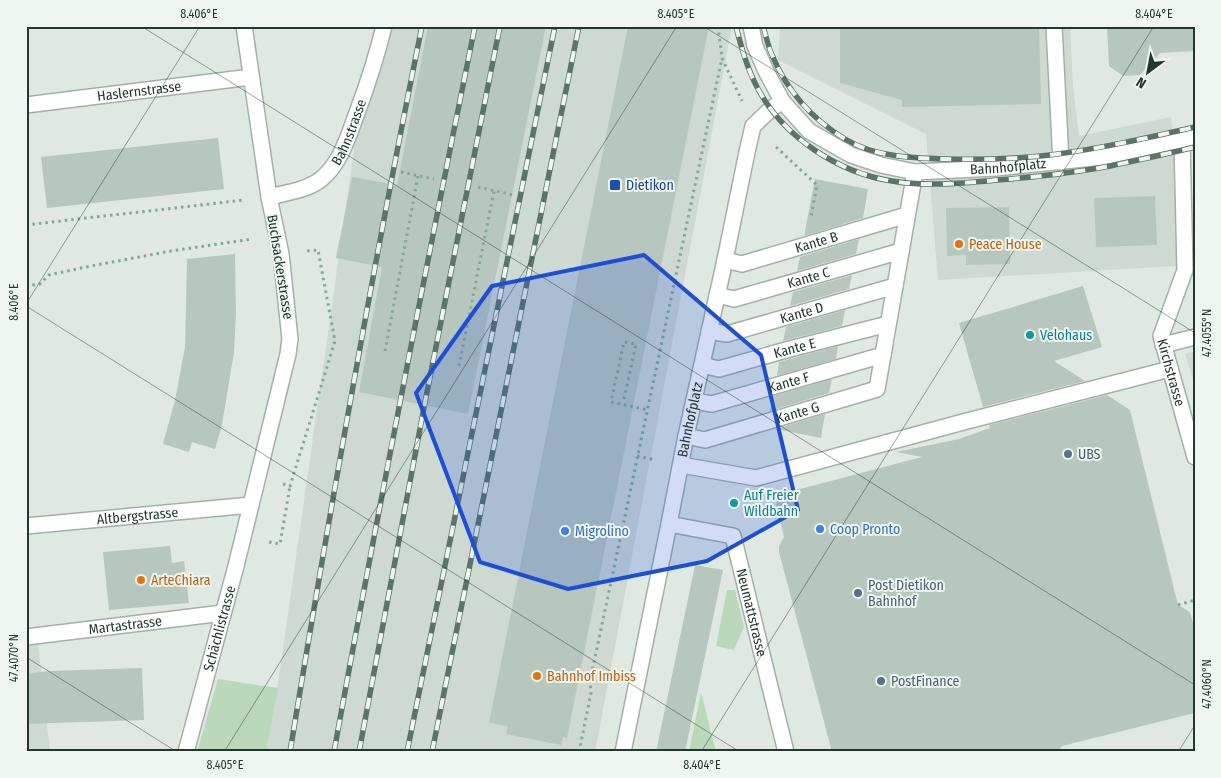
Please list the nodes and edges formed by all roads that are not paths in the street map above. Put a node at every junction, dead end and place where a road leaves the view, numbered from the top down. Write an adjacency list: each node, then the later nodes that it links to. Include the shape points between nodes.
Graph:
1 (244, 26): 5 (street, Buchsackerstrasse)
2 (384, 26): 11 (street, Bahnstrasse, via 371,76 334,164 311,186)
3 (751, 26): 6 (street, Bahnhofplatz, via 762,63)
4 (1054, 26): 9 (street)
5 (251, 77): 7 (street, Haslernstrasse); 11 (street, Buchsackerstrasse)
6 (782, 101): 10 (street, Bahnhofplatz, via 808,131 851,155); 14 (street, Bahnhofplatz, via 753,126)
7 (26, 105)
8 (1189, 139): 9 (street, Bahnhofplatz, via 1103,157); 20 (street, Kirchstrasse, via 1185,270 1161,336)
9 (1061, 162): 10 (street, Bahnhofplatz)
10 (915, 172): 12 (street)
11 (269, 197): 28 (street, Buchsackerstrasse, via 282,263 290,339)
12 (906, 215): 13 (street); 14 (street, Kante B, via 742,264)
13 (900, 251): 15 (street); 16 (street, Kante C, via 734,299)
14 (725, 260): 16 (street, Bahnhofplatz)
15 (894, 286): 17 (street); 18 (street, Kante D, via 727,334)
16 (717, 296): 18 (street, Bahnhofplatz)
17 (888, 324): 21 (street); 22 (street, Kante E, via 719,369)
18 (709, 331): 22 (street, Bahnhofplatz)
19 (1195, 337): 20 (street)
20 (1163, 345): 23 (street, Kirchstrasse)
21 (883, 355): 24 (street, Kante F, via 712,404); 25 (street, Kante G, via 877,389 705,440)
22 (702, 366): 24 (street, Bahnhofplatz)
23 (1170, 369): 26 (street, Kirchstrasse); 27 (street, via 756,478)
24 (694, 400): 25 (street, Bahnhofplatz)
25 (686, 436): 27 (street, Bahnhofplatz)
26 (1195, 457)
27 (680, 465): 29 (street, Bahnhofplatz)
28 (250, 505): 30 (street, Altbergstrasse); 31 (street, Schächlistrasse)
29 (669, 524): 34 (street, Bahnhofplatz); 35 (street, Neumattstrasse, via 733,536)
30 (26, 526)
31 (224, 613): 32 (street, Martastrasse); 33 (street, Schächlistrasse)
32 (26, 637)
33 (186, 752)
34 (623, 752)
35 (786, 752)

